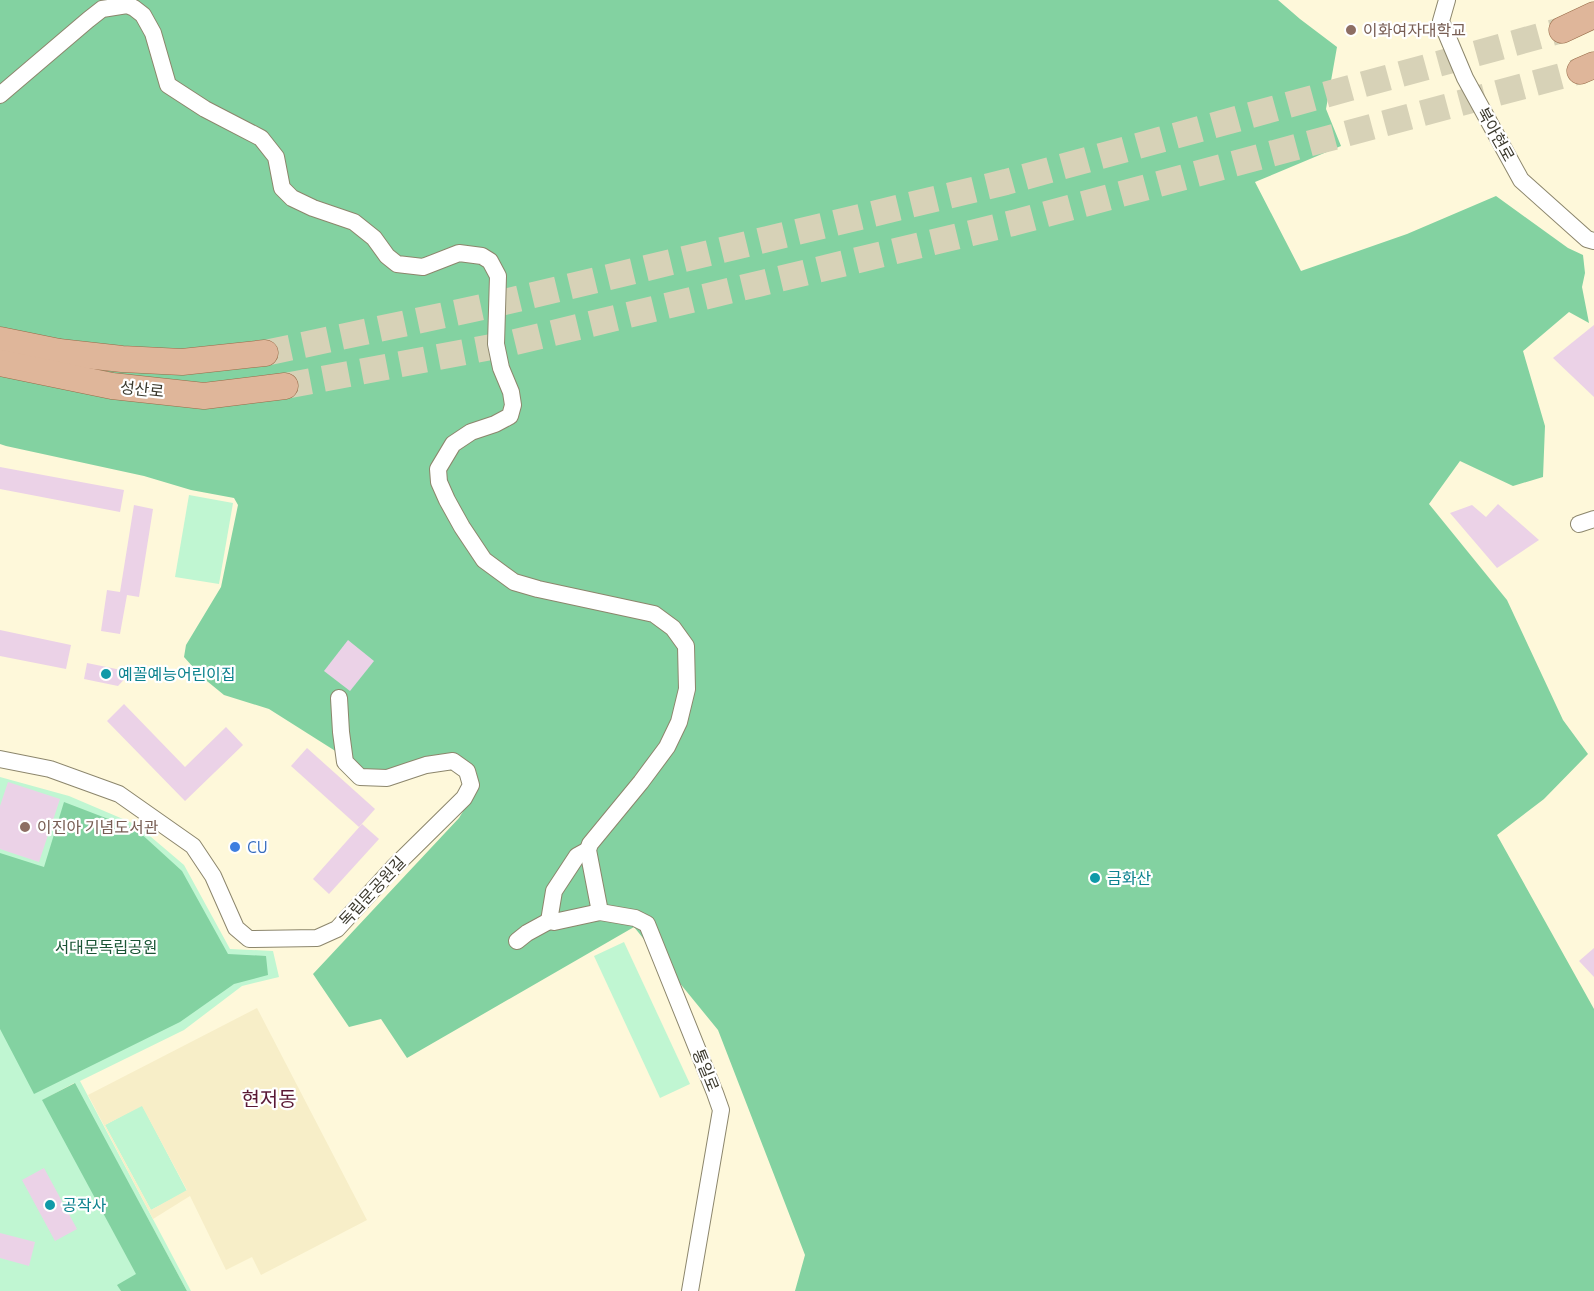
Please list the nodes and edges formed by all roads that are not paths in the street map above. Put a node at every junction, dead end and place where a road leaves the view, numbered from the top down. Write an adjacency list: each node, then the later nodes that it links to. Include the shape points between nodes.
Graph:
1 (1447, 0): 5 (street, 북아현로, via 1441,21 1465,78 1521,180)
2 (1594, 15): 3 (main road)
3 (1562, 30)
4 (0, 95): 12 (street, via 102,9 126,5 143,15 153,33 168,85 261,138 276,158 282,188 292,198 354,222 397,264 423,267 459,253 490,261 498,276 496,344 513,405 510,416 471,432 446,453 438,469 447,500 484,561 514,582 654,614 673,628 686,646 687,689 679,722 667,747)
5 (1594, 241)
6 (0, 340): 7 (main road, 성산로, via 59,352 182,362)
7 (265, 353)
8 (0, 363): 9 (main road, 성산로, via 112,386 204,396)
9 (285, 386)
10 (339, 698): 11 (street, 독립문공원길, via 345,762 360,777 387,778 453,761 467,771 471,785 464,798 337,929 317,938 249,939 236,928 213,876 184,839 119,794 50,769)
11 (0, 759)
12 (588, 850): 13 (street); 14 (street, via 577,856 554,891)
13 (600, 912): 14 (street); 16 (street, 통일로, via 647,924 721,1110)
14 (549, 921): 15 (street)
15 (517, 941)
16 (690, 1291)

